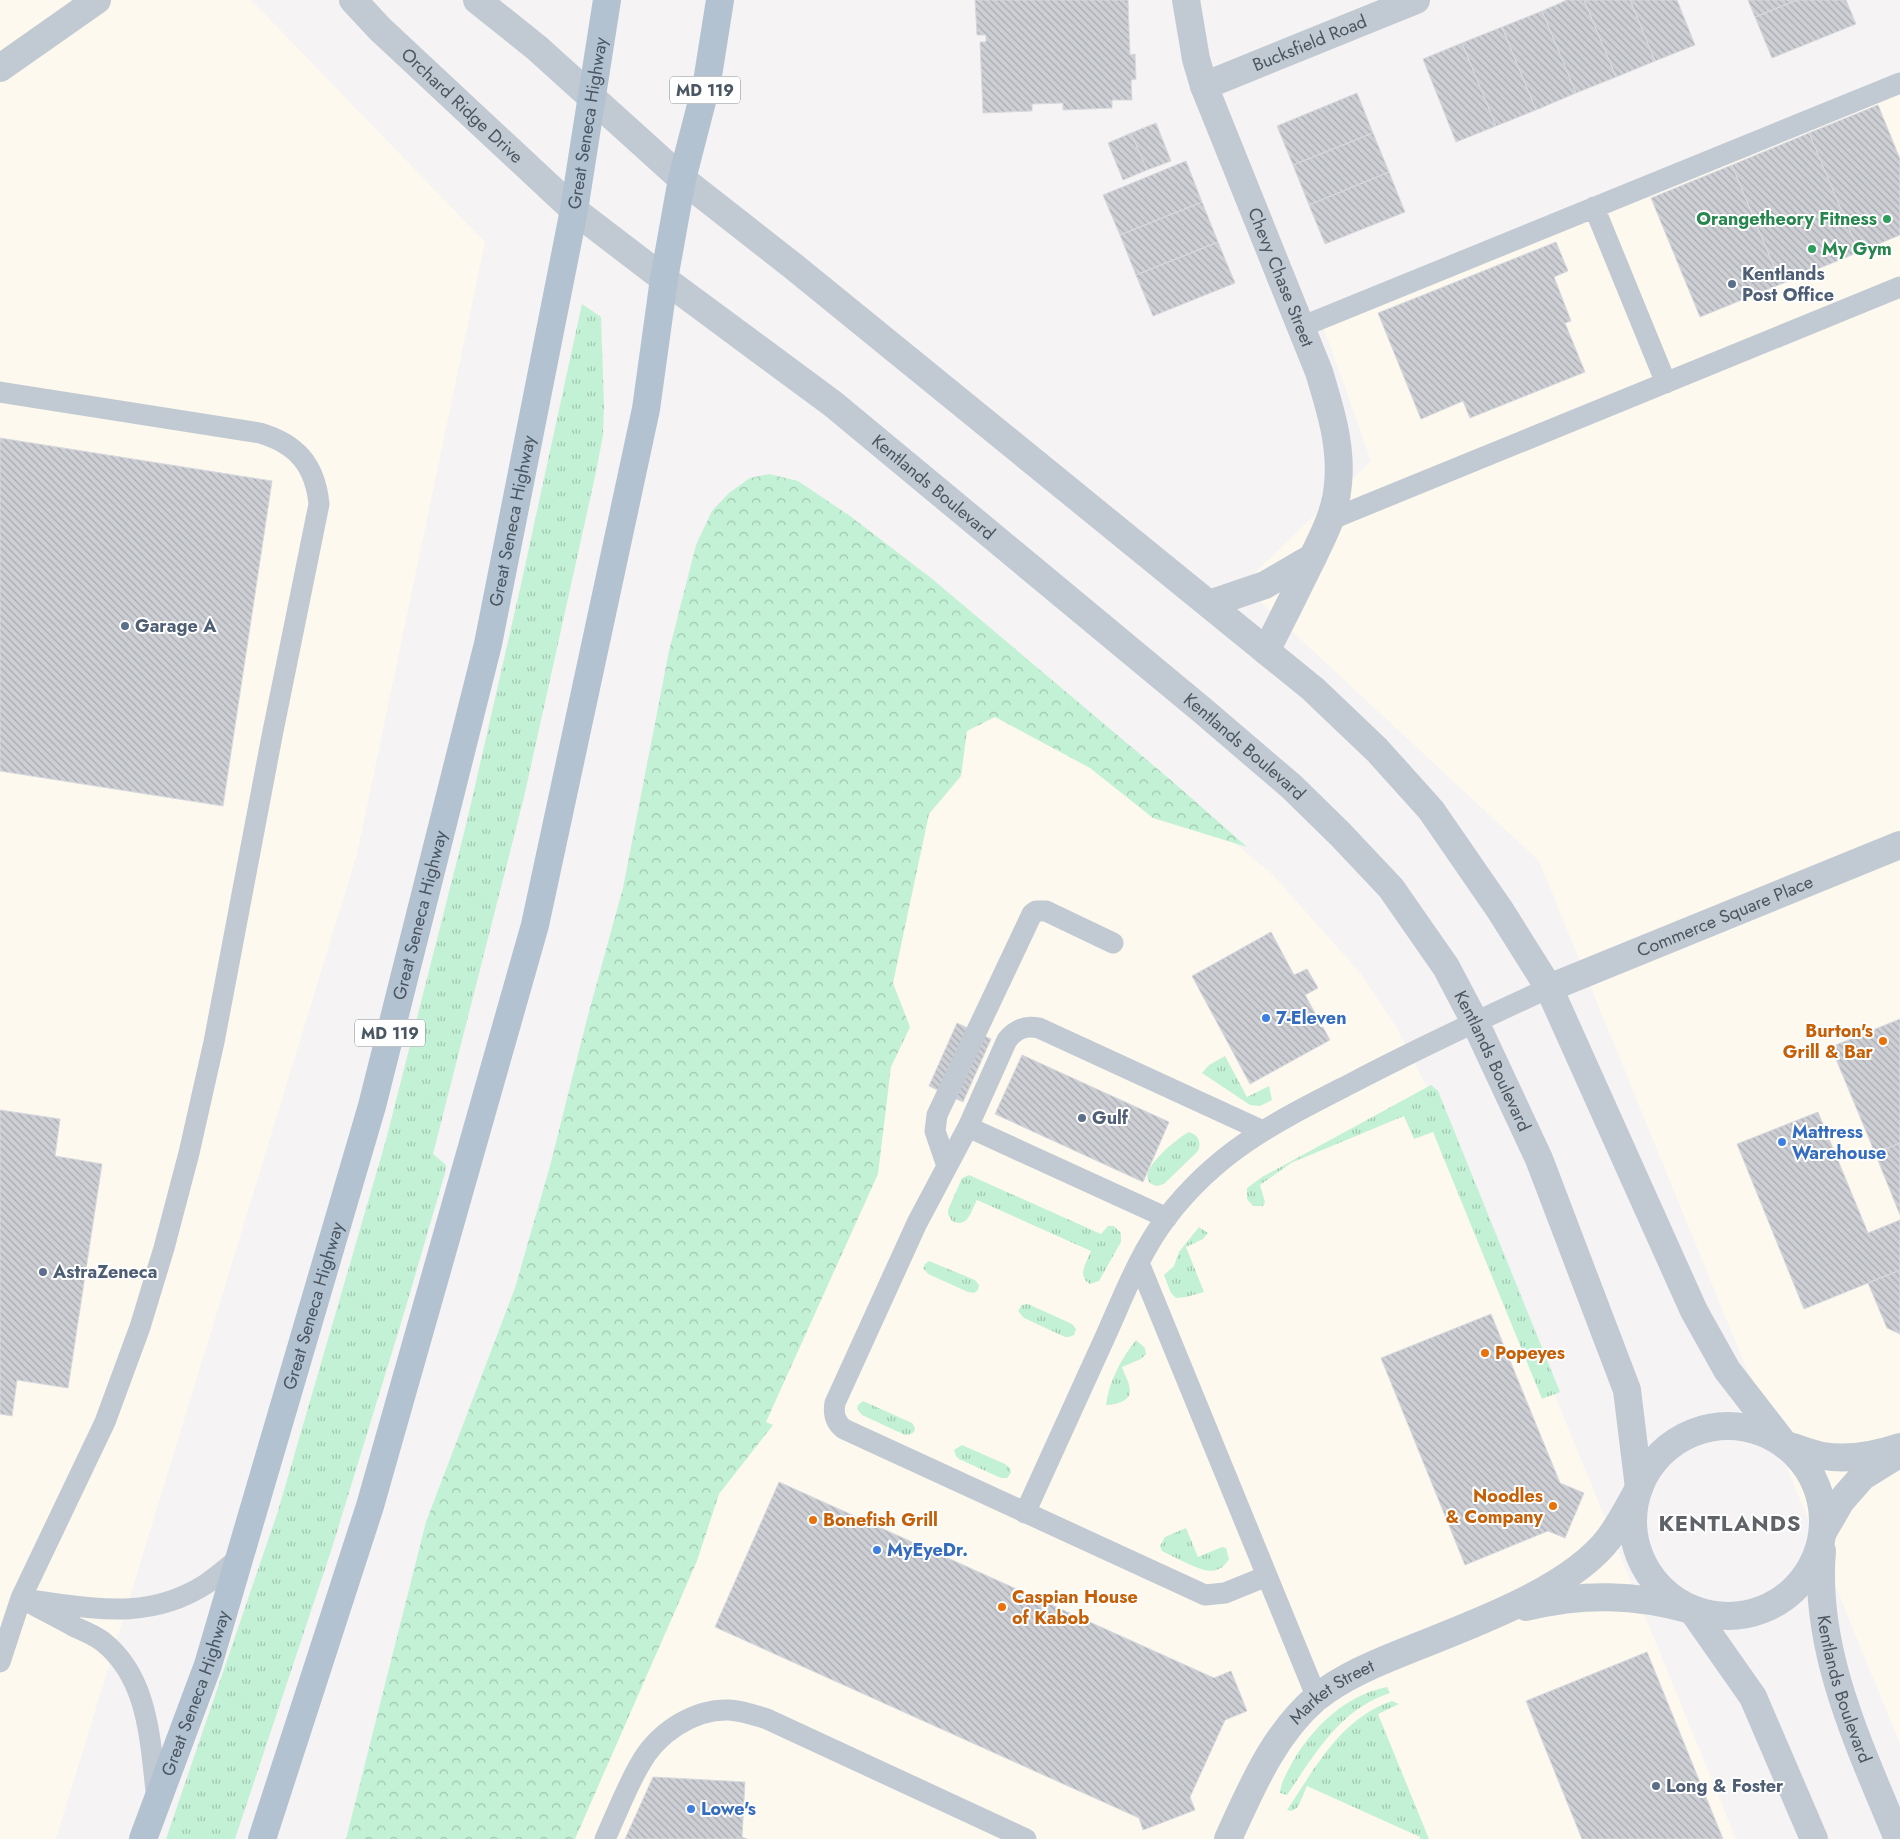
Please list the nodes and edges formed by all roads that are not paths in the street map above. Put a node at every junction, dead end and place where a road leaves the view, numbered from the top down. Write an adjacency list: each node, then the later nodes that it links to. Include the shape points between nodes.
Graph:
1 (97, 0): 8 (street)
2 (353, 0): 14 (street, Orchard Ridge Drive, via 387,36)
3 (477, 0): 11 (street)
4 (607, 0): 11 (main road, Great Seneca Highway / MD 119)
5 (720, 0): 12 (main road, MD 119, via 707,82)
6 (1186, 0): 10 (street, Chevy Chase Street, via 1192,42)
7 (1416, 0): 10 (street, Bucksfield Road)
8 (0, 68)
9 (1900, 83): 13 (lane)
10 (1204, 86): 17 (street, Chevy Chase Street)
11 (592, 97): 12 (street); 14 (main road, Great Seneca Highway / MD 119)
12 (682, 179): 15 (main road, MD 119); 22 (street)
13 (1594, 207): 17 (lane); 18 (lane)
14 (574, 210): 15 (street, Kentlands Boulevard); 39 (main road, Great Seneca Highway / MD 119, via 483,663 372,1106)
15 (664, 279): 27 (street, Kentlands Boulevard, via 833,404 1292,787 1391,888 1446,967); 48 (main road, MD 119, via 646,409 535,925 370,1506)
16 (1900, 287): 18 (lane)
17 (1301, 327): 20 (street, Chevy Chase Street, via 1331,413 1338,448 1339,483)
18 (1666, 383): 20 (lane)
19 (0, 392): 41 (lane, via 276,438 290,446 312,473 319,504 214,1042 164,1248 140,1327 105,1422)
20 (1332, 519): 21 (street, Chevy Chase Street)
21 (1313, 557): 22 (street, via 1265,585); 23 (street, Chevy Chase Street)
22 (1208, 604): 23 (street)
23 (1266, 651): 26 (street, via 1313,689 1377,750 1431,810)
24 (1900, 845): 26 (street, Commerce Square Place)
25 (1113, 943): 30 (lane, via 1046,911 1032,914 937,1115 935,1131)
26 (1549, 988): 27 (lane); 33 (street, via 1694,1311 1727,1370)
27 (1475, 1022): 29 (lane); 36 (street, Kentlands Boulevard, via 1539,1159 1627,1390)
28 (968, 1127): 29 (lane, via 1007,1040 1021,1028 1030,1026); 30 (lane); 31 (lane)
29 (1263, 1131): 31 (lane, via 1213,1167)
30 (947, 1166): 37 (lane, via 917,1223 835,1403 835,1417 844,1429)
31 (1166, 1218): 32 (lane)
32 (1139, 1263): 37 (lane); 40 (lane)
33 (1786, 1445): 34 (street, via 1823,1456 1848,1457); 36 (street, Market Street, via 1760,1431 1740,1427 1720,1426 1701,1430 1668,1447 1656,1459); 38 (street, via 1804,1463 1816,1484 1822,1503)
34 (1900, 1447)
35 (1900, 1453): 38 (street, via 1862,1477 1841,1500)
36 (1639, 1488): 42 (street, via 1634,1532 1639,1556 1655,1583); 43 (street, Market Street, via 1610,1538 1594,1554 1534,1596)
37 (1025, 1512): 40 (lane, via 1205,1595 1225,1593)
38 (1823, 1532): 42 (street, Market Street, via 1816,1560 1800,1585 1780,1602 1747,1616 1722,1617); 53 (street, Kentlands Boulevard, via 1822,1613 1833,1666 1857,1740)
39 (239, 1558): 41 (lane, via 206,1584 182,1597 151,1607 100,1610); 46 (main road, Great Seneca Highway / MD 119, via 208,1665)
40 (1267, 1576): 45 (lane)
41 (21, 1598): 44 (lane); 46 (lane, via 101,1640 129,1669 140,1693 149,1734)
42 (1692, 1610): 43 (street, Market Street, via 1640,1598 1614,1597 1544,1603); 52 (street, via 1753,1697)
43 (1495, 1614): 45 (street, Market Street, via 1381,1661)
44 (0, 1662)
45 (1317, 1698): 51 (street, Market Street, via 1294,1720 1279,1741 1259,1774)
46 (157, 1801): 47 (main road, Great Seneca Highway / MD 119)
47 (143, 1839)
48 (262, 1839)
49 (605, 1839): 50 (lane, via 649,1750 676,1725 710,1712 729,1710 767,1719)
50 (1026, 1839)
51 (1228, 1839)
52 (1814, 1839)
53 (1898, 1839)

